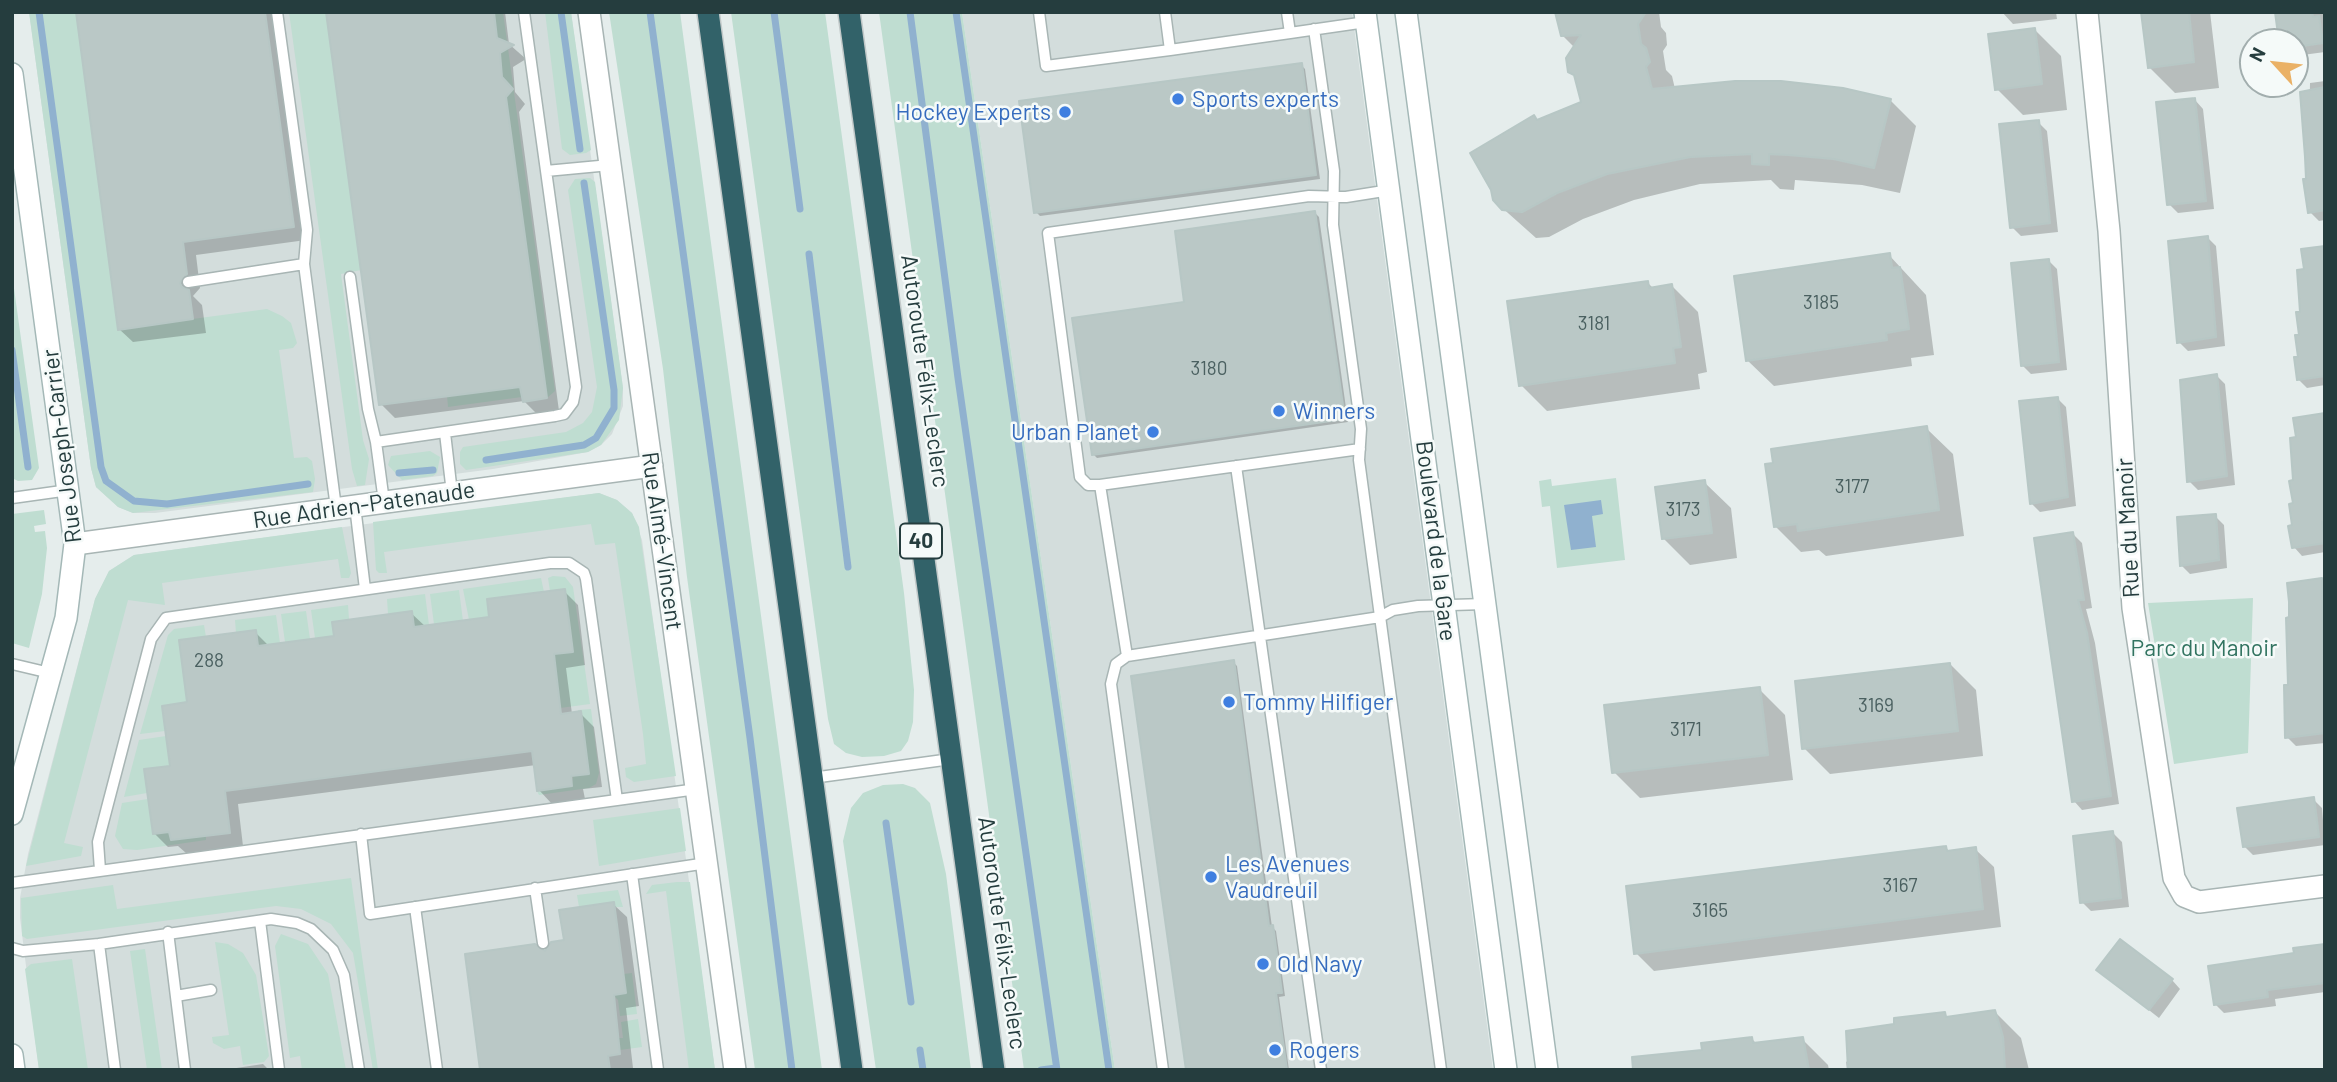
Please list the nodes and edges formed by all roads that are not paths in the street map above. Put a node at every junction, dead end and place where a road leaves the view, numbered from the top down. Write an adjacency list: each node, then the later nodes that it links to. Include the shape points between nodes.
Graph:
1 (277, 12): 22 (lane, via 307,230)
2 (524, 12): 19 (lane)
3 (589, 12): 18 (street, Rue Aimé-Vincent)
4 (708, 12): 46 (highway)
5 (849, 12): 45 (highway, Autoroute Félix-Leclerc / 40)
6 (1039, 12): 14 (lane, via 1046,66)
7 (1165, 12): 14 (lane)
8 (1287, 12): 13 (lane)
9 (1406, 12): 38 (street, Boulevard de la Gare)
10 (2087, 12): 55 (street, Rue du Manoir, via 2109,231 2133,608 2174,878 2184,895 2199,902)
11 (1366, 17): 12 (lane); 20 (street, Boulevard de la Gare)
12 (1314, 29): 13 (lane); 21 (lane)
13 (1290, 33): 14 (lane)
14 (1170, 50)
15 (12, 74): 16 (street, Rue Joseph-Carrier)
16 (16, 126): 17 (street, Rue Joseph-Carrier)
17 (18, 164): 31 (street, Rue Joseph-Carrier)
18 (610, 165): 19 (lane); 28 (street, Rue Aimé-Vincent)
19 (546, 171): 25 (lane, via 576,387 573,402 564,414)
20 (1390, 190): 21 (lane); 39 (street, Boulevard de la Gare)
21 (1333, 195): 27 (lane); 30 (lane, via 1048,233 1080,477 1088,485)
22 (304, 264): 24 (lane); 35 (lane)
23 (350, 276): 26 (lane)
24 (188, 282)
25 (444, 433): 26 (lane); 32 (lane)
26 (376, 442): 34 (lane)
27 (1360, 449): 29 (lane); 40 (lane)
28 (652, 466): 32 (street, Rue Adrien-Patenaude); 47 (street, Rue Aimé-Vincent)
29 (1236, 466): 30 (lane); 41 (lane)
30 (1100, 485): 42 (lane)
31 (69, 490): 33 (lane); 36 (street, Rue Joseph-Carrier)
32 (452, 493): 34 (street, Rue Adrien-Patenaude)
33 (12, 498)
34 (384, 502): 35 (street, Rue Adrien-Patenaude)
35 (346, 507): 36 (street, Rue Adrien-Patenaude); 37 (lane)
36 (75, 544): 44 (street, Rue Joseph-Carrier, via 69,602)
37 (365, 589): 48 (lane, via 561,562 578,568 586,579); 52 (lane, via 172,616 160,623 151,639 98,842)
38 (1485, 604): 39 (lane); 80 (street, Boulevard de la Gare)
39 (1444, 607): 40 (lane, via 1406,608); 79 (street, Boulevard de la Gare)
40 (1380, 617): 41 (lane); 78 (lane)
41 (1260, 636): 42 (lane); 77 (lane)
42 (1127, 656): 76 (lane, via 1116,664 1111,684)
43 (12, 664): 44 (lane)
44 (50, 673): 49 (street, Rue Joseph-Carrier)
45 (951, 759): 46 (lane); 75 (highway, Autoroute Félix-Leclerc / 40)
46 (812, 778): 74 (highway)
47 (697, 789): 48 (lane); 51 (street, Rue Aimé-Vincent)
48 (617, 800): 50 (lane)
49 (12, 814)
50 (361, 834): 52 (lane); 57 (lane, via 370,914)
51 (706, 863): 53 (lane); 73 (street, Rue Aimé-Vincent)
52 (100, 870): 54 (lane)
53 (632, 874): 56 (lane); 72 (lane)
54 (12, 883)
55 (2325, 886)
56 (535, 888): 57 (lane); 60 (lane)
57 (415, 907): 71 (lane)
58 (260, 921): 59 (lane); 69 (lane); 70 (lane, via 297,923 311,929 333,950 351,999)
59 (168, 932): 61 (lane); 64 (lane)
60 (543, 943)
61 (99, 944): 62 (lane, via 23,951); 67 (lane)
62 (12, 948)
63 (211, 990): 64 (lane)
64 (176, 996): 68 (lane)
65 (12, 1055): 66 (street)
66 (14, 1070)
67 (114, 1070)
68 (185, 1070)
69 (279, 1070)
70 (359, 1070)
71 (437, 1070)
72 (658, 1070)
73 (735, 1070)
74 (852, 1070)
75 (994, 1070)
76 (1163, 1070)
77 (1321, 1070)
78 (1441, 1070)
79 (1506, 1070)
80 (1547, 1070)

